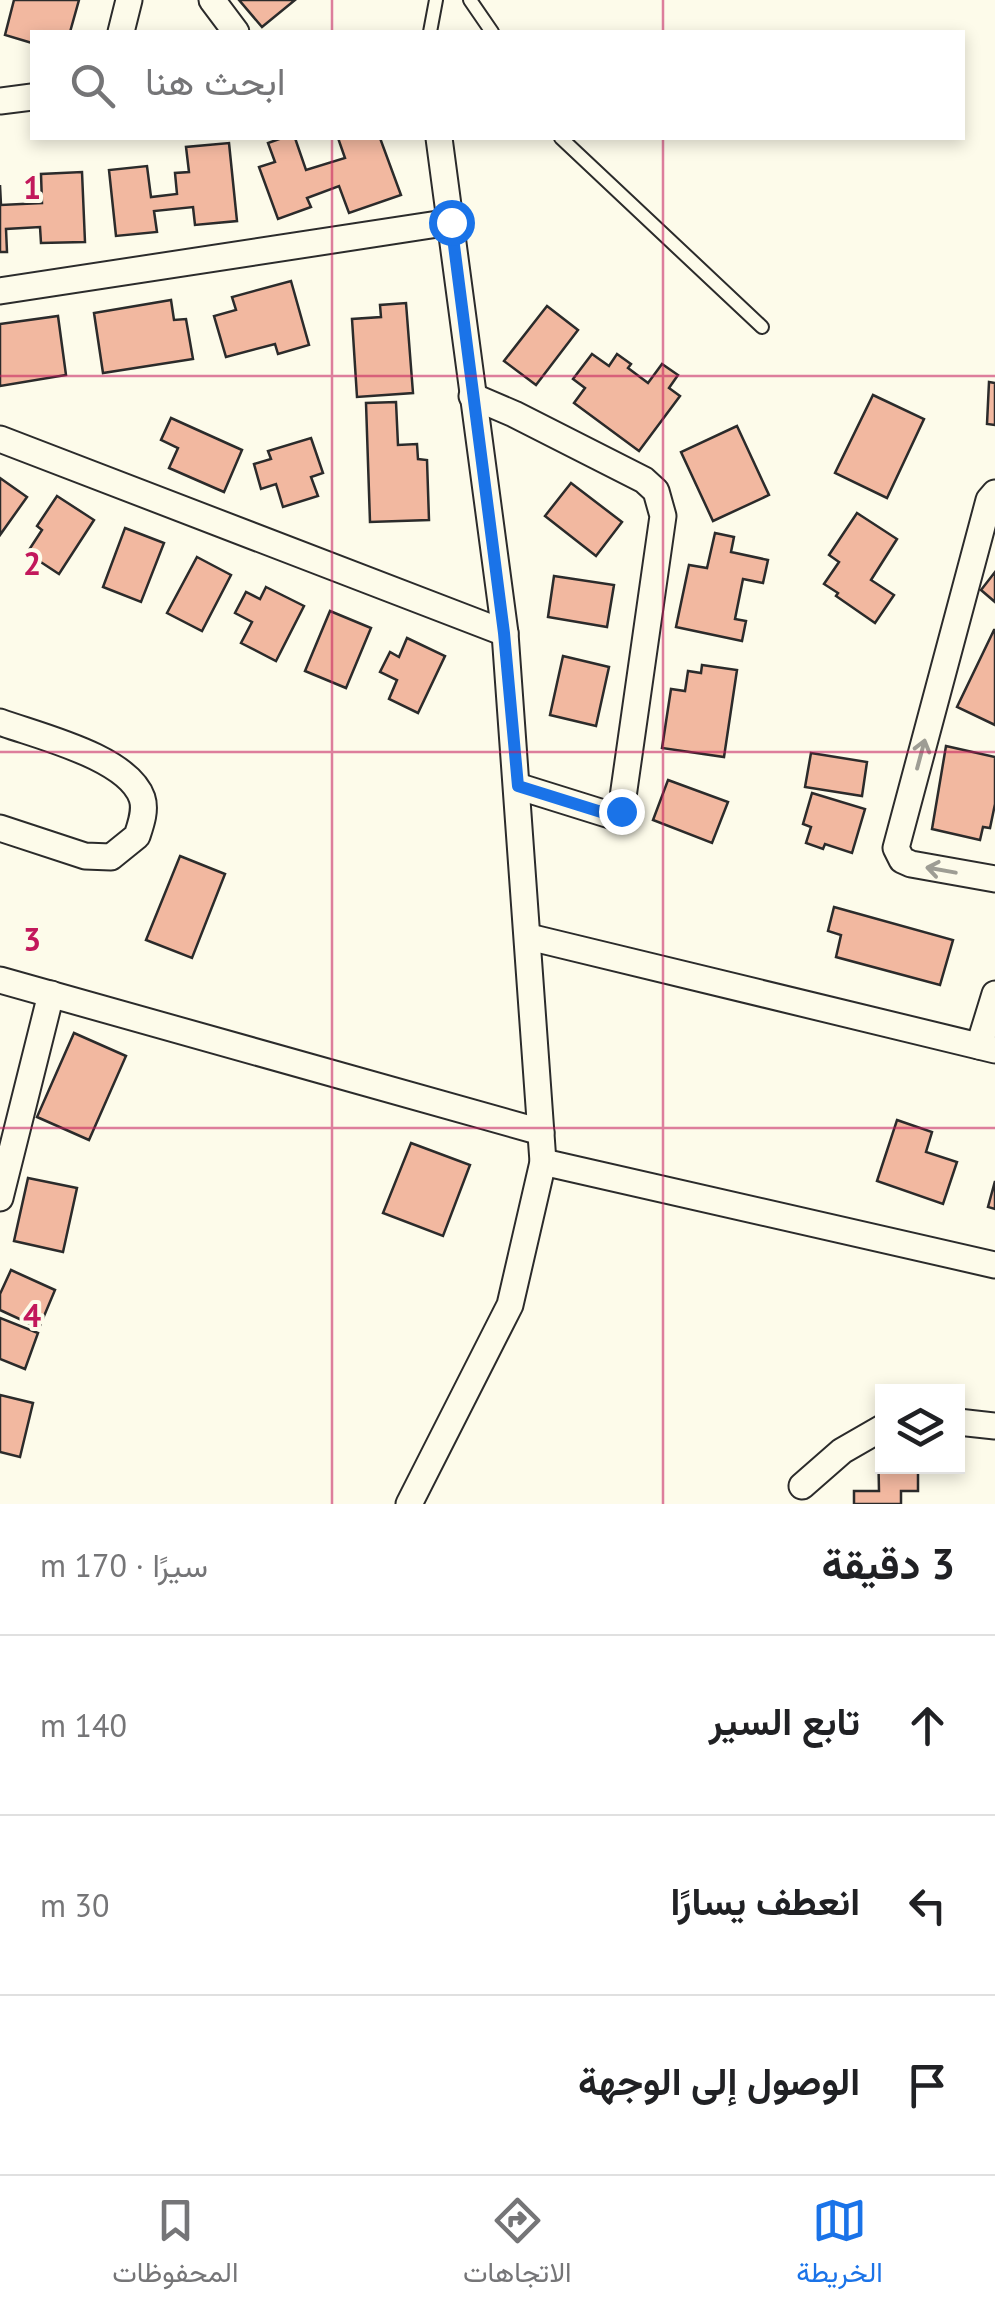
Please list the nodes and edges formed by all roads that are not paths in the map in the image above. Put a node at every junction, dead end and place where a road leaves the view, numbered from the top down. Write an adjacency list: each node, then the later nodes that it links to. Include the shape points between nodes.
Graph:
1 (130, 0): 5 (street)
2 (212, 0): 6 (street)
3 (436, 0): 7 (lane)
4 (470, 0): 8 (lane)
5 (122, 30)
6 (234, 30)
7 (430, 30)
8 (491, 30)
9 (30, 97): 10 (street)
10 (0, 101)
11 (440, 140): 13 (street)
12 (563, 140): 15 (lane)
13 (451, 222): 14 (street); 16 (street)
14 (0, 291)
15 (762, 327)
16 (472, 396): 19 (street); 21 (street, via 644,480 656,491 663,516 621,811 614,816)
17 (0, 440): 19 (street)
18 (995, 493): 23 (street, one-way to 18, via 910,864 896,848)
19 (504, 633): 21 (street)
20 (0, 722): 22 (street, via 113,765 144,801 137,836 111,856 85,856)
21 (518, 786): 24 (street)
22 (0, 828)
23 (995, 879)
24 (529, 937): 28 (street); 29 (street)
25 (0, 980): 26 (street)
26 (51, 994): 29 (street); 30 (street)
27 (995, 994): 28 (street)
28 (987, 1048)
29 (540, 1132): 31 (street)
30 (7, 1144): 32 (street)
31 (543, 1162): 33 (street); 38 (street, via 510,1305)
32 (0, 1198)
33 (995, 1265)
34 (965, 1423): 35 (street)
35 (995, 1426)
36 (875, 1432): 37 (street)
37 (802, 1486)
38 (409, 1504)

